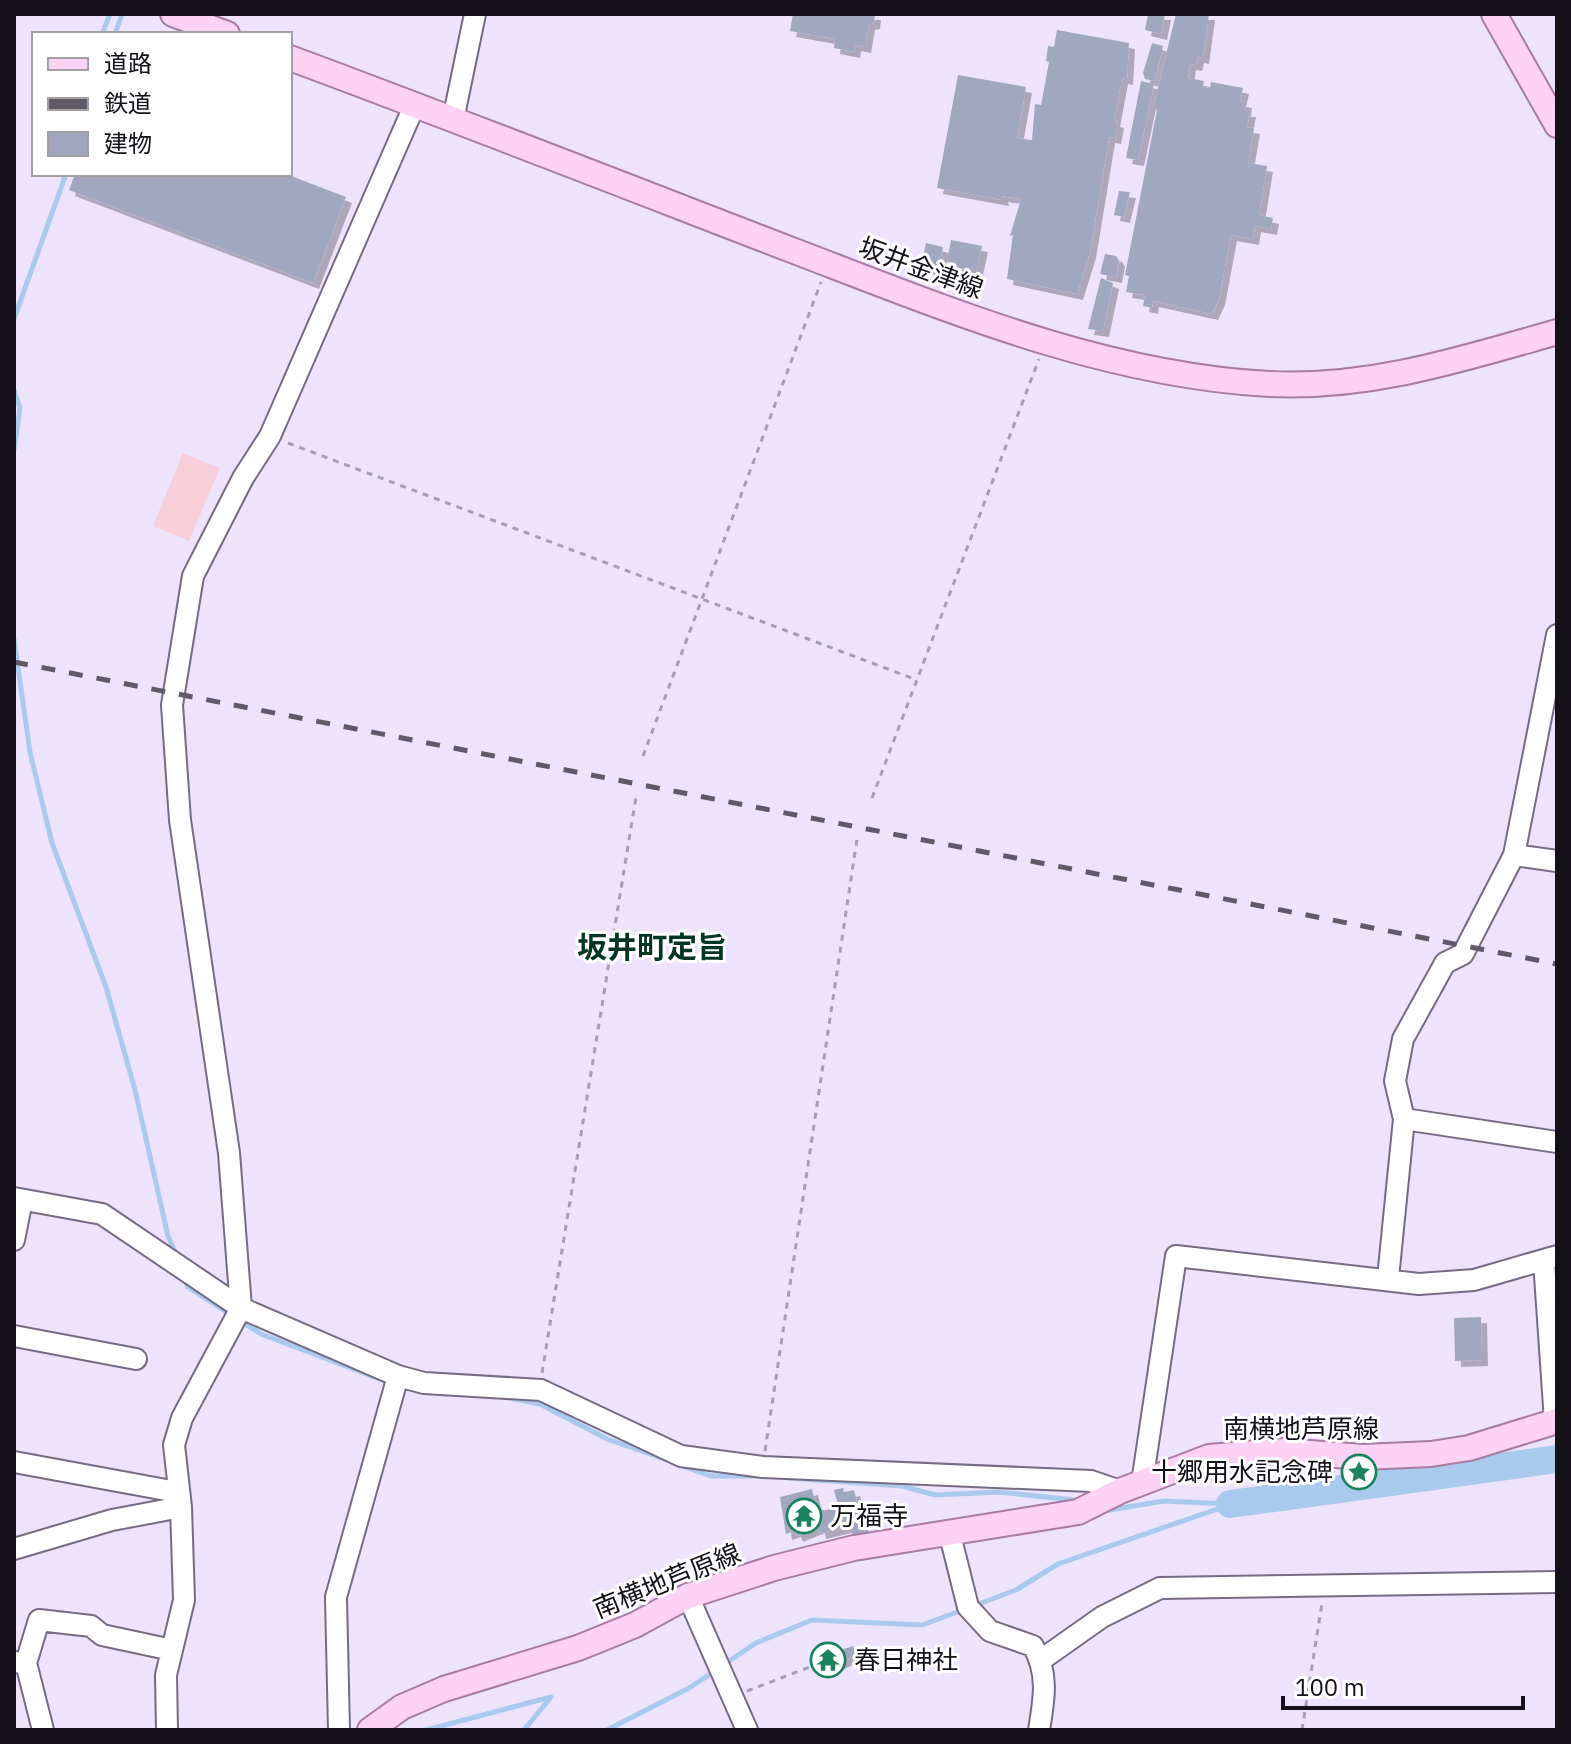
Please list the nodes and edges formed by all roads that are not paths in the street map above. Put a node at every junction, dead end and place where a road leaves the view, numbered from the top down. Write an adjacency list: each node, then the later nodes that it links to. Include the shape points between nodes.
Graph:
1 (173, 14): 4 (main road)
2 (475, 14): 7 (street)
3 (1494, 14): 8 (main road)
4 (222, 32)
5 (292, 59): 6 (main road, 坂井金津線)
6 (415, 104): 7 (main road, 坂井金津線); 19 (street, via 270,436 193,576 172,705 180,820 229,1153)
7 (453, 120): 9 (main road, 坂井金津線, via 1044,344 1203,379 1329,384 1407,374)
8 (1557, 125)
9 (1557, 332)
10 (1557, 635): 11 (street)
11 (1514, 855): 12 (street); 13 (street, via 1463,954 1445,963 1403,1039 1395,1081)
12 (1557, 861)
13 (1404, 1119): 14 (street); 18 (street)
14 (1557, 1142)
15 (18, 1199): 16 (street); 19 (street, via 102,1214)
16 (14, 1240)
17 (1550, 1259): 18 (street, via 1474,1280 1419,1284); 23 (street)
18 (1388, 1278): 25 (street, via 1176,1256)
19 (241, 1308): 22 (street); 26 (street, via 182,1418 174,1445)
20 (14, 1336): 21 (street)
21 (136, 1359)
22 (398, 1376): 25 (street, via 424,1383 541,1390 681,1456 763,1467 1091,1481); 36 (street, via 336,1597)
23 (1556, 1421): 25 (main road, 南横地芦原線, via 1431,1454 1363,1457 1283,1451 1209,1457)
24 (14, 1462): 26 (street)
25 (1112, 1496): 27 (main road, 南横地芦原線)
26 (179, 1500): 28 (street); 31 (street, via 184,1600)
27 (950, 1535): 30 (main road, 南横地芦原線, via 854,1548); 32 (street, via 968,1607 990,1631 1033,1646)
28 (14, 1549)
29 (1557, 1582): 32 (street, via 1160,1588 1102,1617)
30 (688, 1596): 37 (main road, 南横地芦原線, via 578,1648 444,1689 402,1707); 38 (street)
31 (172, 1650): 33 (street, via 102,1635 91,1626 39,1620); 35 (street, via 166,1675)
32 (1041, 1660): 39 (street, via 1046,1691)
33 (20, 1662): 34 (street)
34 (43, 1730)
35 (167, 1730)
36 (339, 1730)
37 (370, 1730)
38 (747, 1730)
39 (1039, 1730)

